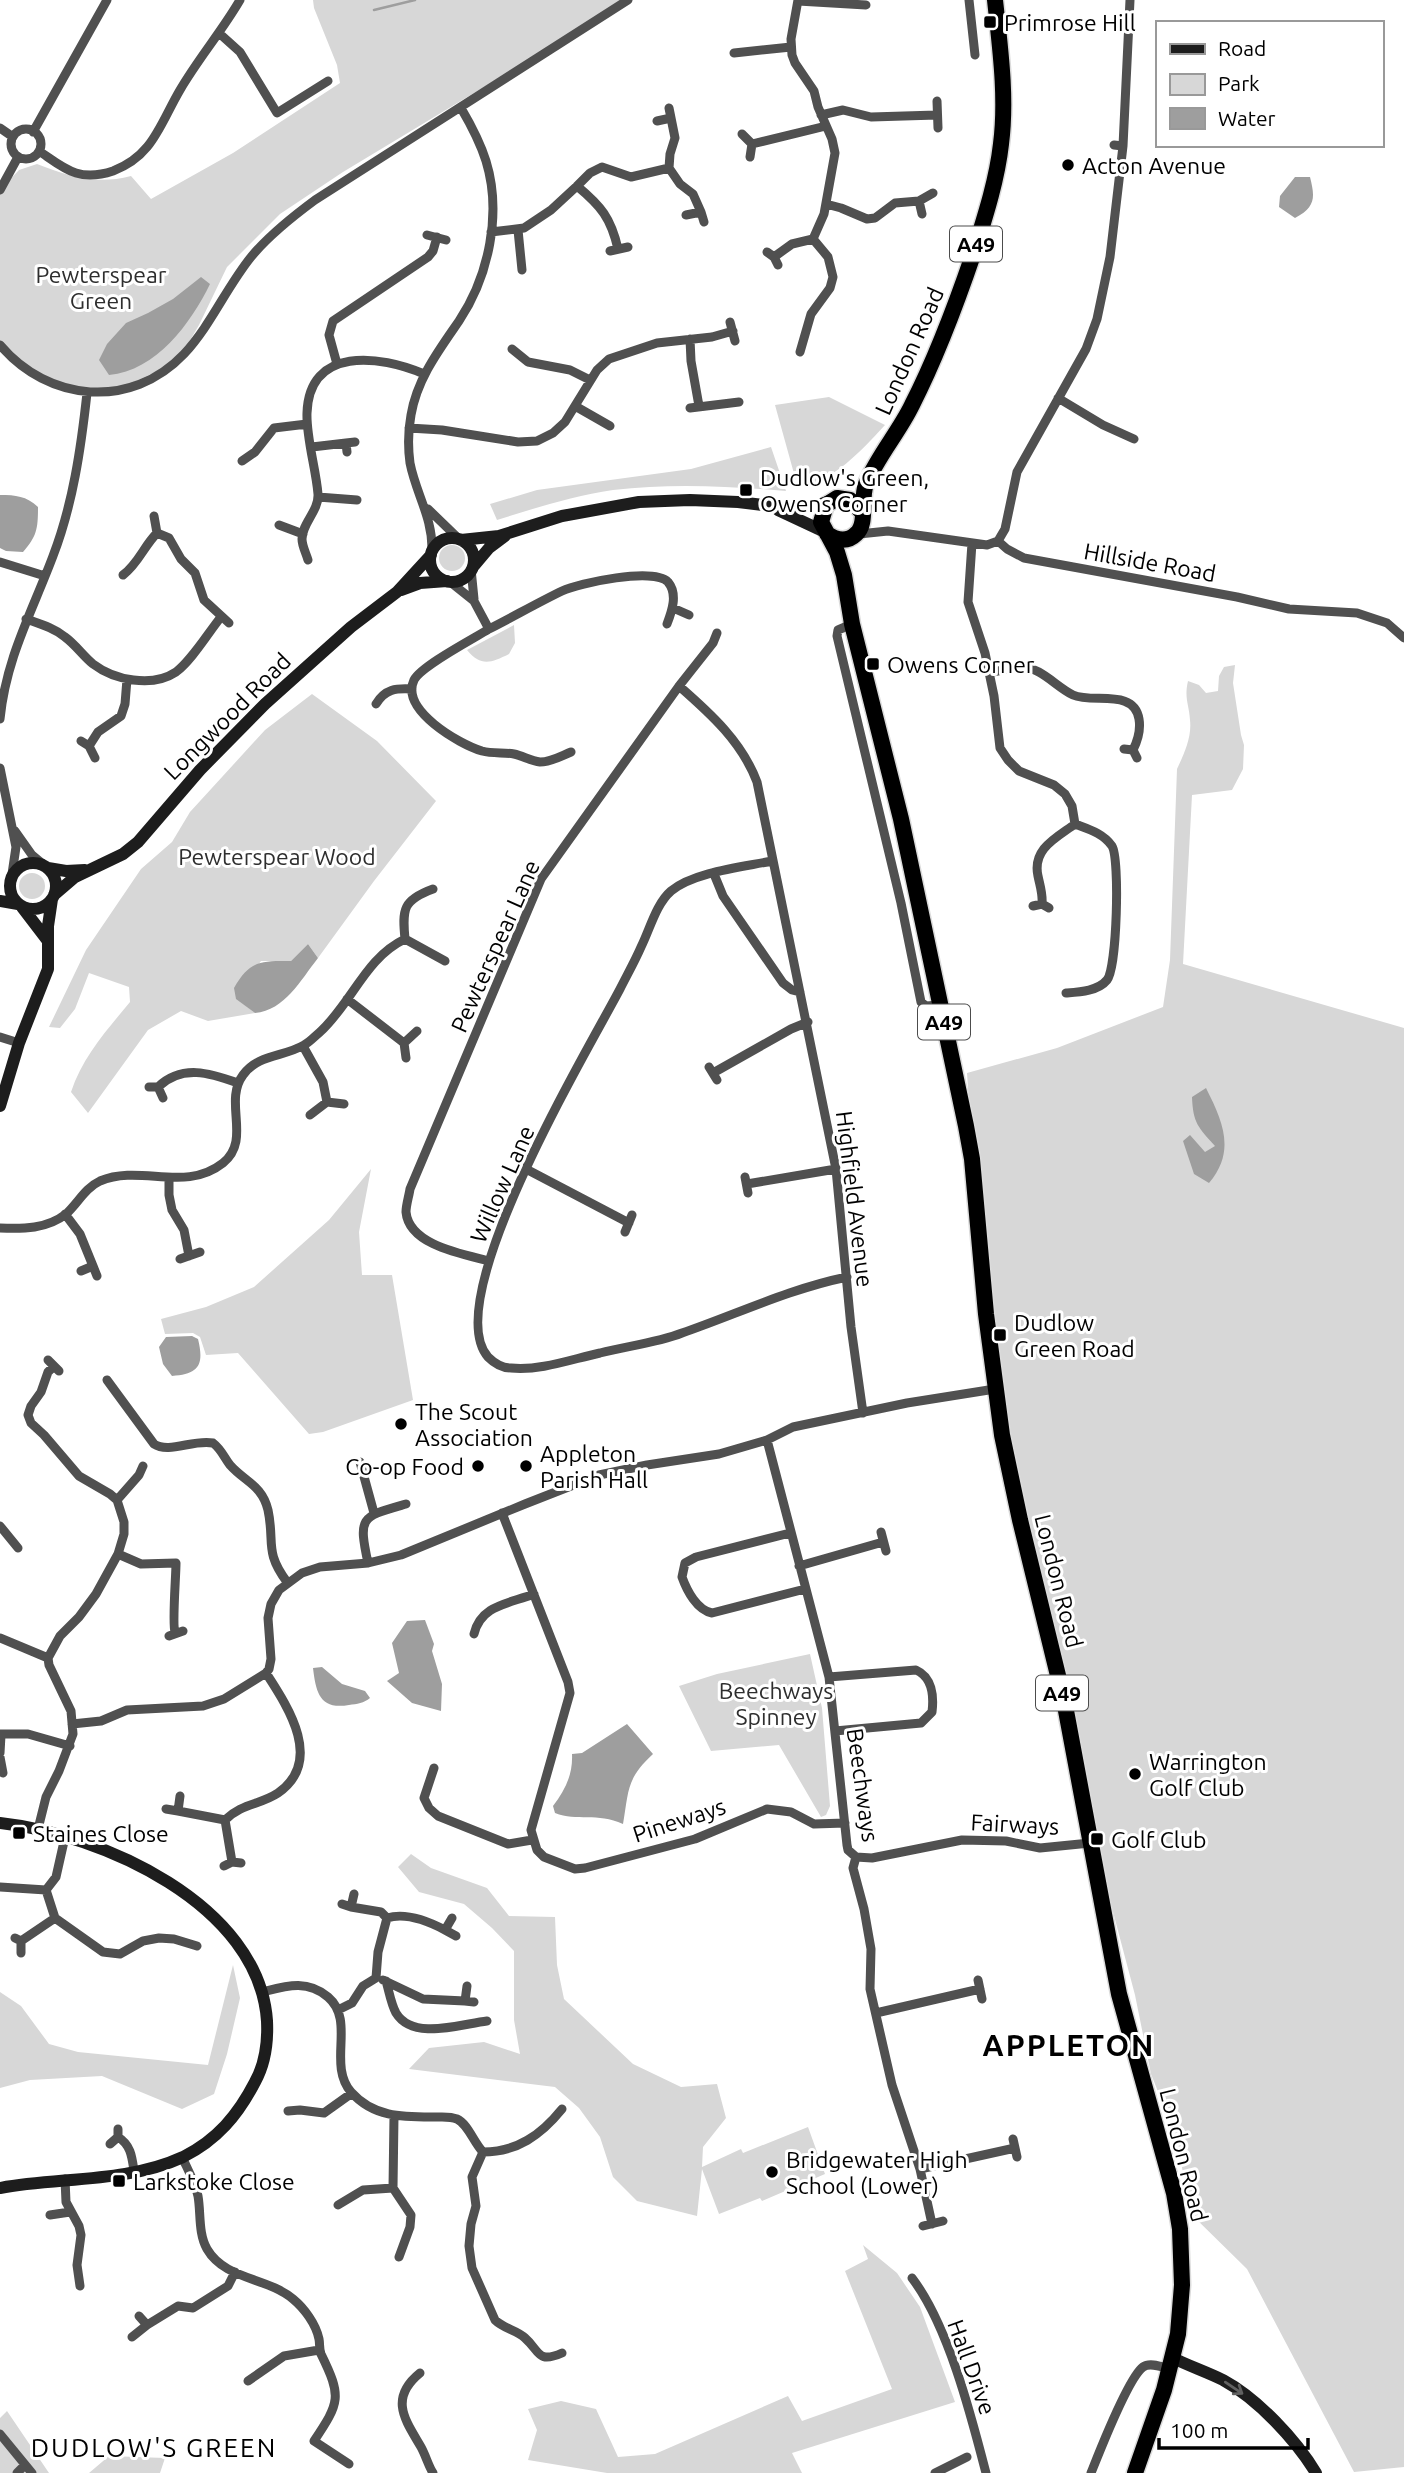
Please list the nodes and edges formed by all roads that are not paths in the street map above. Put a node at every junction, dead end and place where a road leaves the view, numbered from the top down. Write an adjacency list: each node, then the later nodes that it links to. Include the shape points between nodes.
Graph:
1 (107, 0): 22 (street)
2 (240, 0): 9 (street)
3 (628, 0): 15 (street)
4 (970, 0): 12 (street)
5 (995, 0): 63 (highway, London Road / A49, via 1003,122 983,223 927,376)
6 (1130, 0): 53 (street, via 1110,257 1086,349)
7 (798, 1): 8 (street); 10 (street)
8 (866, 6)
9 (220, 34): 13 (street, via 240,52 277,113); 26 (street, via 181,88 150,144 131,164 85,175)
10 (791, 47): 11 (street); 16 (street)
11 (734, 53)
12 (975, 55)
13 (328, 81)
14 (937, 102): 17 (street)
15 (461, 108): 38 (street, via 486,162); 52 (street, via 289,219 251,258 203,330 173,365 137,386)
16 (821, 115): 17 (street, via 843,110 871,117); 19 (street)
17 (937, 115): 21 (street)
18 (657, 121): 29 (street, via 670,113 675,138)
19 (826, 126): 25 (street); 34 (street, via 835,153)
20 (0, 128): 24 (street)
21 (937, 128)
22 (33, 132): 24 (street, via 21,130); 26 (street, via 40,139)
23 (742, 134): 25 (street)
24 (13, 137): 27 (street, via 10,145)
25 (752, 144): 28 (street)
26 (39, 151): 27 (street, via 27,159)
27 (18, 157): 31 (street)
28 (750, 157)
29 (669, 168): 30 (street, via 631,177 602,167); 36 (street, via 693,194 702,217)
30 (577, 186): 37 (street, via 544,215); 41 (street, via 606,214)
31 (0, 190)
32 (933, 193): 33 (street)
33 (919, 201): 34 (street, via 895,203 867,219); 35 (street)
34 (826, 204): 40 (street)
35 (922, 214)
36 (686, 215)
37 (518, 230): 38 (street); 43 (street)
38 (491, 232): 50 (street, via 478,288)
39 (437, 237): 49 (street, via 428,257 333,321 329,335)
40 (813, 239): 42 (street, via 792,244); 48 (street, via 828,257 833,277 811,314)
41 (619, 249)
42 (773, 258)
43 (522, 270)
44 (690, 339): 45 (street, via 712,337 731,326); 51 (street, via 657,343 617,356 602,364); 54 (street, via 695,407)
45 (735, 341)
46 (0, 345): 52 (street, via 38,378)
47 (511, 348): 51 (street, via 528,362 570,370)
48 (800, 353)
49 (337, 364): 50 (street, via 365,359); 56 (street, via 314,384 307,402)
50 (425, 374): 58 (street)
51 (590, 380): 55 (street)
52 (87, 393): 87 (street, via 76,474)
53 (1058, 398): 59 (street); 79 (street, via 1017,472 1005,529)
54 (739, 402)
55 (575, 406): 57 (street); 58 (street, via 565,422 537,441)
56 (307, 424): 61 (street); 62 (street, via 274,428)
57 (610, 426)
58 (409, 428): 67 (street, via 411,464)
59 (1134, 439)
60 (349, 446): 61 (street)
61 (312, 447): 64 (street)
62 (242, 462)
63 (874, 468): 66 (highway, London Road / A49); 69 (highway, London Road / A49, via 864,491)
64 (318, 497): 65 (street); 76 (street)
65 (357, 500)
66 (832, 500): 68 (street, via 816,506); 69 (highway, via 850,500); 75 (highway, via 821,516)
67 (425, 504): 78 (street); 81 (street)
68 (771, 507): 73 (street, via 702,500 639,502 562,516); 75 (street)
69 (862, 513): 72 (street); 77 (highway, A49, via 862,526)
70 (154, 516): 74 (street)
71 (279, 525): 76 (street)
72 (888, 531): 77 (street); 80 (street)
73 (511, 532): 78 (street); 84 (street)
74 (157, 533): 85 (street); 99 (street, via 169,538 195,573 204,600 225,620 176,671 155,680)
75 (826, 533): 77 (highway, via 842,540); 86 (highway, London Road / A49)
76 (303, 534): 82 (street)
77 (855, 536): 86 (highway, London Road / A49)
78 (460, 540): 81 (street, via 447,538); 84 (street, via 471,549)
79 (998, 541): 80 (street); 97 (street, Hillside Road, via 1024,558 1289,609 1357,613 1387,623)
80 (972, 543): 98 (street, via 967,596)
81 (431, 553): 88 (street, via 433,571); 89 (street, Longwood Road)
82 (307, 560)
83 (0, 562): 87 (street)
84 (471, 569): 88 (street, via 461,579); 90 (street)
85 (122, 575)
86 (844, 575): 156 (highway, London Road / A49, via 972,1158)
87 (45, 576): 93 (street)
88 (448, 581): 89 (street, Longwood Road, via 419,583); 90 (street)
89 (397, 592): 112 (street, Longwood Road, via 265,705 138,842)
90 (474, 601): 95 (street)
91 (673, 608): 92 (street); 94 (street); 95 (street, via 671,588 660,577 608,579 563,591)
92 (689, 615)
93 (26, 619): 99 (street, via 49,627 100,668); 103 (street, via 7,673)
94 (667, 624)
95 (489, 629): 101 (street, via 430,664)
96 (717, 633): 100 (street, Pewterspear Lane)
97 (1404, 638)
98 (989, 673): 105 (street, via 1026,667 1078,697 1125,701 1135,708 1139,720); 108 (street, via 1003,754 1019,771 1065,794)
99 (127, 679): 106 (street, via 121,716 85,743)
100 (679, 686): 110 (street, Highfield Avenue, via 728,733 748,760 757,782); 149 (street, Pewterspear Lane, via 541,879 410,1189 406,1213 416,1234 448,1250)
101 (412, 689): 102 (street, via 389,691); 104 (street, via 421,713 482,751 543,762 564,760)
102 (376, 704)
103 (0, 719)
104 (571, 752)
105 (1131, 752)
106 (95, 758)
107 (0, 768): 109 (street)
108 (1074, 824): 120 (street, via 1047,844 1037,858); 125 (street, via 1105,838 1115,855 1113,961 1104,983 1080,992)
109 (14, 830): 111 (street); 113 (street)
110 (772, 861): 114 (street); 124 (street, Highfield Avenue)
111 (46, 867): 112 (street, Longwood Road); 113 (street, via 31,862); 117 (street, via 56,881)
112 (89, 870): 117 (street, Longwood Road)
113 (12, 874): 115 (street); 119 (street, via 10,894)
114 (714, 874): 124 (street, via 723,896 783,983); 141 (street, Willow Lane, via 684,884 666,897)
115 (0, 887)
116 (433, 889): 121 (street, via 408,903)
117 (53, 897): 119 (street, via 36,909); 122 (street)
118 (0, 901): 119 (street)
119 (20, 905): 122 (street)
120 (1041, 906)
121 (405, 939): 123 (street); 126 (street, via 374,962)
122 (48, 941): 131 (street, via 46,976)
123 (445, 961)
124 (800, 992): 127 (street, Highfield Avenue)
125 (1064, 992)
126 (347, 999): 130 (street); 132 (street)
127 (808, 1023): 134 (street); 142 (street, Highfield Avenue)
128 (417, 1031): 130 (street)
129 (0, 1037): 131 (street)
130 (404, 1042): 133 (street)
131 (19, 1043): 139 (street)
132 (303, 1046): 135 (street, via 260,1060); 137 (street, via 323,1082)
133 (406, 1058)
134 (713, 1073)
135 (238, 1083): 136 (street, via 192,1072 153,1087); 143 (street, via 234,1101 237,1142 232,1154 196,1177)
136 (163, 1098)
137 (327, 1102): 138 (street); 140 (street)
138 (344, 1104)
139 (0, 1106)
140 (310, 1115)
141 (526, 1169): 146 (street); 149 (street, Willow Lane)
142 (836, 1169): 144 (street); 153 (street, Highfield Avenue)
143 (169, 1179): 145 (street, via 112,1176 93,1185); 148 (street, via 172,1210 184,1230 185,1257)
144 (747, 1185)
145 (65, 1214): 147 (street, via 33,1228); 150 (street, via 80,1234)
146 (629, 1223)
147 (0, 1228)
148 (200, 1252)
149 (489, 1261): 153 (street, Willow Lane, via 478,1338 492,1360 513,1369 669,1338 756,1303)
150 (93, 1266): 151 (street); 152 (street)
151 (81, 1271)
152 (97, 1276)
153 (847, 1277): 157 (street, Highfield Avenue)
154 (53, 1366): 161 (street, via 31,1406 31,1423 79,1476)
155 (107, 1380): 172 (street, via 160,1448 215,1438 230,1465 264,1498 271,1556)
156 (995, 1389): 157 (street); 197 (highway, London Road / A49, via 1020,1520 1064,1700)
157 (863, 1413): 158 (street, via 793,1427)
158 (767, 1440): 164 (street, via 719,1454 599,1475); 166 (street, Beechways)
159 (360, 1462): 163 (street)
160 (143, 1466): 161 (street)
161 (117, 1500): 169 (street, via 124,1522)
162 (406, 1504): 163 (street)
163 (374, 1513): 170 (street, via 365,1521 362,1533)
164 (502, 1513): 170 (street, via 426,1547); 174 (street)
165 (0, 1527): 168 (street)
166 (790, 1533): 171 (street, Beechways); 173 (street, via 696,1557 685,1563 682,1577 699,1606 712,1614)
167 (883, 1541): 171 (street)
168 (18, 1548)
169 (118, 1555): 175 (street, via 141,1564 176,1559 172,1625); 178 (street, via 96,1594 60,1636)
170 (368, 1563): 172 (street, via 320,1567)
171 (799, 1566): 173 (street, Beechways)
172 (287, 1582): 179 (street, via 271,1604 271,1659)
173 (805, 1589): 180 (street, Beechways)
174 (534, 1594): 176 (street, via 482,1615); 196 (street, via 570,1693 533,1818)
175 (176, 1633)
176 (474, 1634)
177 (0, 1638): 178 (street)
178 (48, 1658): 181 (street, via 71,1711)
179 (266, 1673): 181 (street, via 224,1699 203,1706 127,1710 101,1721); 191 (street, via 292,1717 300,1743 299,1760 292,1779 278,1793 240,1807)
180 (829, 1678): 182 (street, Beechways); 182 (street, via 916,1670 924,1674 932,1691 932,1712 921,1723)
181 (72, 1724): 184 (street)
182 (835, 1731): 193 (street, Beechways)
183 (1, 1734): 184 (street, via 28,1734); 185 (street)
184 (70, 1745): 194 (street)
185 (0, 1755): 187 (street)
186 (434, 1768): 196 (street, via 424,1798 438,1815 508,1844)
187 (3, 1773)
188 (180, 1796): 190 (street)
189 (166, 1809): 190 (street)
190 (178, 1811): 191 (street)
191 (225, 1820): 199 (street)
192 (0, 1823): 194 (street)
193 (845, 1823): 196 (street, Pineways, via 814,1824 791,1812 766,1809 695,1839 585,1868 565,1867 544,1857); 198 (street, Beechways, via 848,1850)
194 (37, 1829): 195 (street)
195 (65, 1837): 201 (street, via 55,1877); 214 (street, via 124,1859 184,1893 244,1952)
196 (532, 1840)
197 (1090, 1843): 198 (street, Fairways, via 1040,1848 962,1840 872,1858); 247 (highway, London Road / A49, via 1119,1994 1178,2211 1182,2286)
198 (856, 1857): 216 (street, Beechways, via 853,1868 871,1949 870,1989)
199 (232, 1863)
200 (0, 1888): 201 (street)
201 (46, 1890): 203 (street)
202 (354, 1895): 204 (street, via 347,1905 381,1912)
203 (55, 1918): 208 (street, via 113,1955 159,1938); 209 (street, via 18,1940)
204 (387, 1918): 206 (street, via 404,1916); 210 (street)
205 (452, 1918): 206 (street)
206 (445, 1930): 207 (street)
207 (456, 1936)
208 (197, 1946)
209 (21, 1953)
210 (376, 1978): 211 (street); 215 (street, via 363,1986 352,2003)
211 (386, 1981): 212 (street, via 423,1999 469,2002); 217 (street, via 397,2014 411,2025 433,2029)
212 (467, 1986)
213 (980, 1990): 216 (street)
214 (262, 1992): 215 (street, via 303,1984 325,1994); 225 (street, via 267,2033 262,2069 228,2125)
215 (338, 2010): 218 (street, via 340,2063)
216 (876, 2013): 226 (street, Beechways, via 901,2119)
217 (487, 2021)
218 (352, 2093): 220 (street, via 324,2113); 221 (street, via 364,2105)
219 (562, 2109): 224 (street, via 539,2133 511,2150)
220 (288, 2111)
221 (394, 2116): 224 (street, via 457,2119); 230 (street)
222 (110, 2144): 227 (street, via 118,2133 130,2150)
223 (1015, 2148): 226 (street)
224 (483, 2152): 246 (street, via 471,2177 476,2206 469,2234 472,2268 495,2320 527,2339 536,2353)
225 (182, 2157): 227 (street); 238 (street, via 194,2180 206,2248 218,2263)
226 (920, 2169): 236 (street, Beechways, via 928,2225)
227 (134, 2171): 228 (street)
228 (65, 2179): 229 (street); 232 (street)
229 (0, 2188)
230 (393, 2188): 231 (street, via 363,2190); 235 (street)
231 (336, 2207)
232 (70, 2212): 234 (street); 240 (street, via 81,2235 76,2265)
233 (423, 2214): 235 (street)
234 (50, 2215)
235 (411, 2215): 237 (street)
236 (943, 2221)
237 (398, 2258)
238 (235, 2272): 242 (street, via 228,2286 193,2308 178,2306); 244 (street, via 293,2299 316,2330)
239 (912, 2278): 258 (street, Hall Drive, via 924,2294 955,2367)
240 (80, 2286)
241 (139, 2316): 242 (street)
242 (148, 2325): 243 (street)
243 (132, 2337)
244 (319, 2350): 250 (street, via 284,2356); 253 (street, via 336,2396 335,2407 314,2441)
245 (562, 2353): 246 (street)
246 (551, 2357): 248 (street)
247 (1171, 2364): 259 (street, via 1142,2367); 260 (highway, London Road / A49); 261 (street, one-way to 261, via 1224,2381 1256,2403)
248 (551, 2368)
249 (420, 2372): 256 (street, via 406,2390 403,2415)
250 (248, 2381)
251 (0, 2434): 254 (street)
252 (967, 2457): 257 (street)
253 (349, 2464)
254 (29, 2469): 255 (street)
255 (17, 2473)
256 (433, 2473)
257 (935, 2473)
258 (986, 2473)
259 (1091, 2473)
260 (1135, 2473)
261 (1316, 2473)

